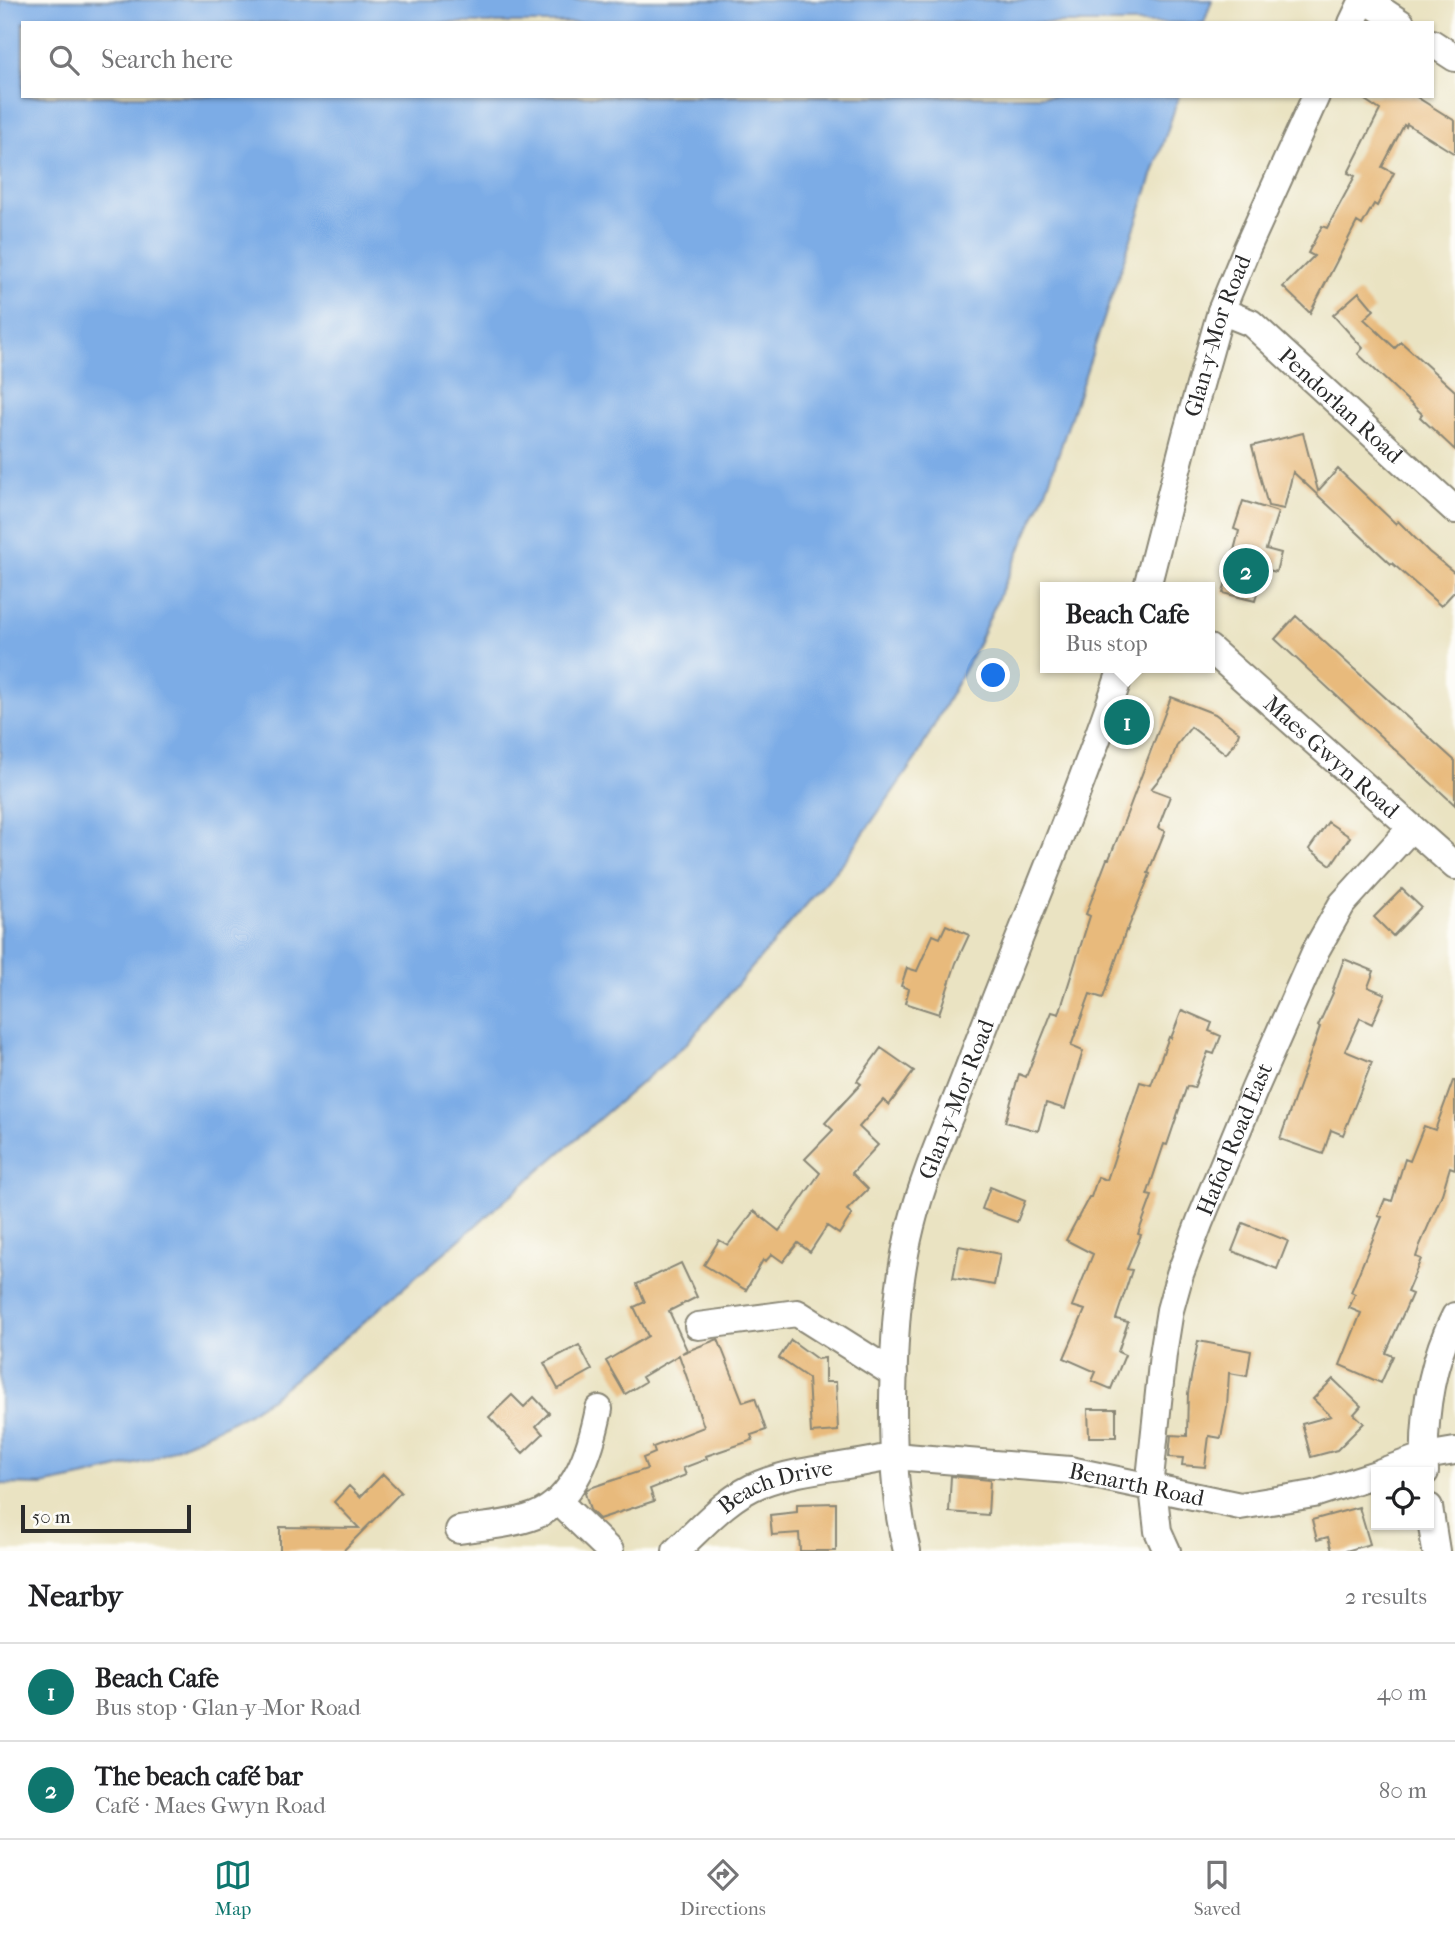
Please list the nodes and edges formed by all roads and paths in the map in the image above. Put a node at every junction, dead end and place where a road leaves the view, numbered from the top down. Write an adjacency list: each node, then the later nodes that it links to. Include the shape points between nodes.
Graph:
1 (1364, 0): 2 (street); 3 (street)
2 (1353, 21)
3 (1398, 21)
4 (1434, 44): 5 (street)
5 (1455, 58)
6 (1315, 98): 7 (street, Glan-y-Mor Road)
7 (1221, 311): 8 (street, Pendorlan Road, via 1251,323); 9 (street, Glan-y-Mor Road)
8 (1455, 510)
9 (1148, 582)
10 (1215, 653): 12 (street, Maes Gwyn Road)
11 (1120, 673): 16 (street, Glan-y-Mor Road, via 938,1144 911,1226 897,1303)
12 (1411, 828): 13 (street, Maes Gwyn Road); 22 (street, Hafod Road East, via 1342,904 1316,950 1200,1221 1170,1310)
13 (1455, 866)
14 (1455, 1316): 20 (street, via 1433,1372)
15 (698, 1326): 16 (street, via 797,1313)
16 (894, 1374): 19 (street, Glan-y-Mor Road)
17 (599, 1409): 23 (street, via 585,1461)
18 (1455, 1451): 20 (street, Benarth Road)
19 (893, 1456): 22 (street, Benarth Road, via 1070,1470); 27 (street, Beach Drive, via 759,1484 728,1503); 28 (street, Glan-y-Mor Road)
20 (1425, 1464)
21 (1371, 1475): 22 (street, Benarth Road, via 1314,1494 1240,1506)
22 (1151, 1488): 29 (street, Hafod Road East, via 1158,1531)
23 (559, 1502): 24 (street, via 534,1516); 26 (street)
24 (459, 1530)
25 (1433, 1530): 30 (street)
26 (610, 1551)
27 (676, 1551)
28 (907, 1551)
29 (1167, 1551)
30 (1436, 1551)

